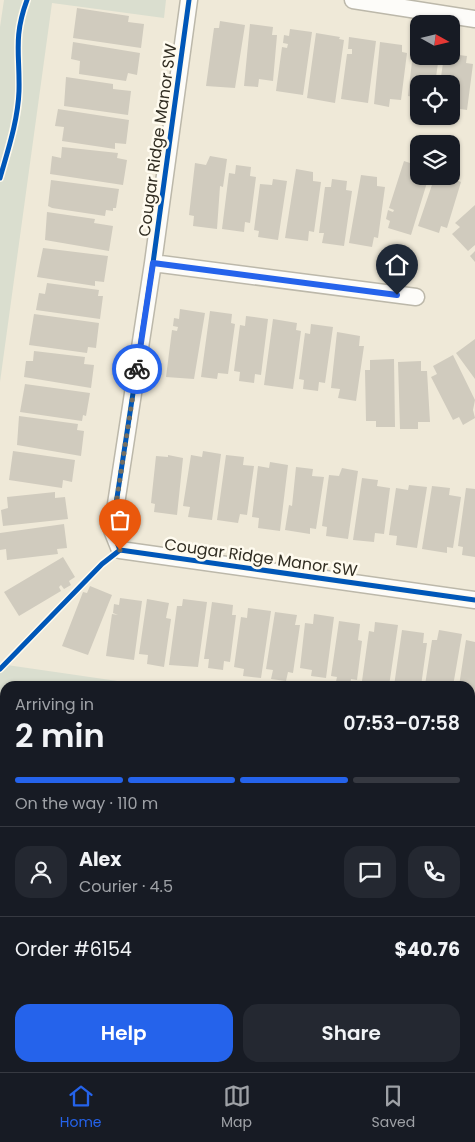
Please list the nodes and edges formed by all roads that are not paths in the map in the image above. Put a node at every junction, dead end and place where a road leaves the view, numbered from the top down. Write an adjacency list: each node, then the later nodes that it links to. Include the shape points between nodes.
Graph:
1 (189, 0): 4 (street, Cougar Ridge Manor SW)
2 (353, 0): 3 (street)
3 (475, 19)
4 (153, 263): 5 (street); 6 (street, Cougar Ridge Manor SW, via 112,530 120,550)
5 (416, 297)
6 (475, 600)

